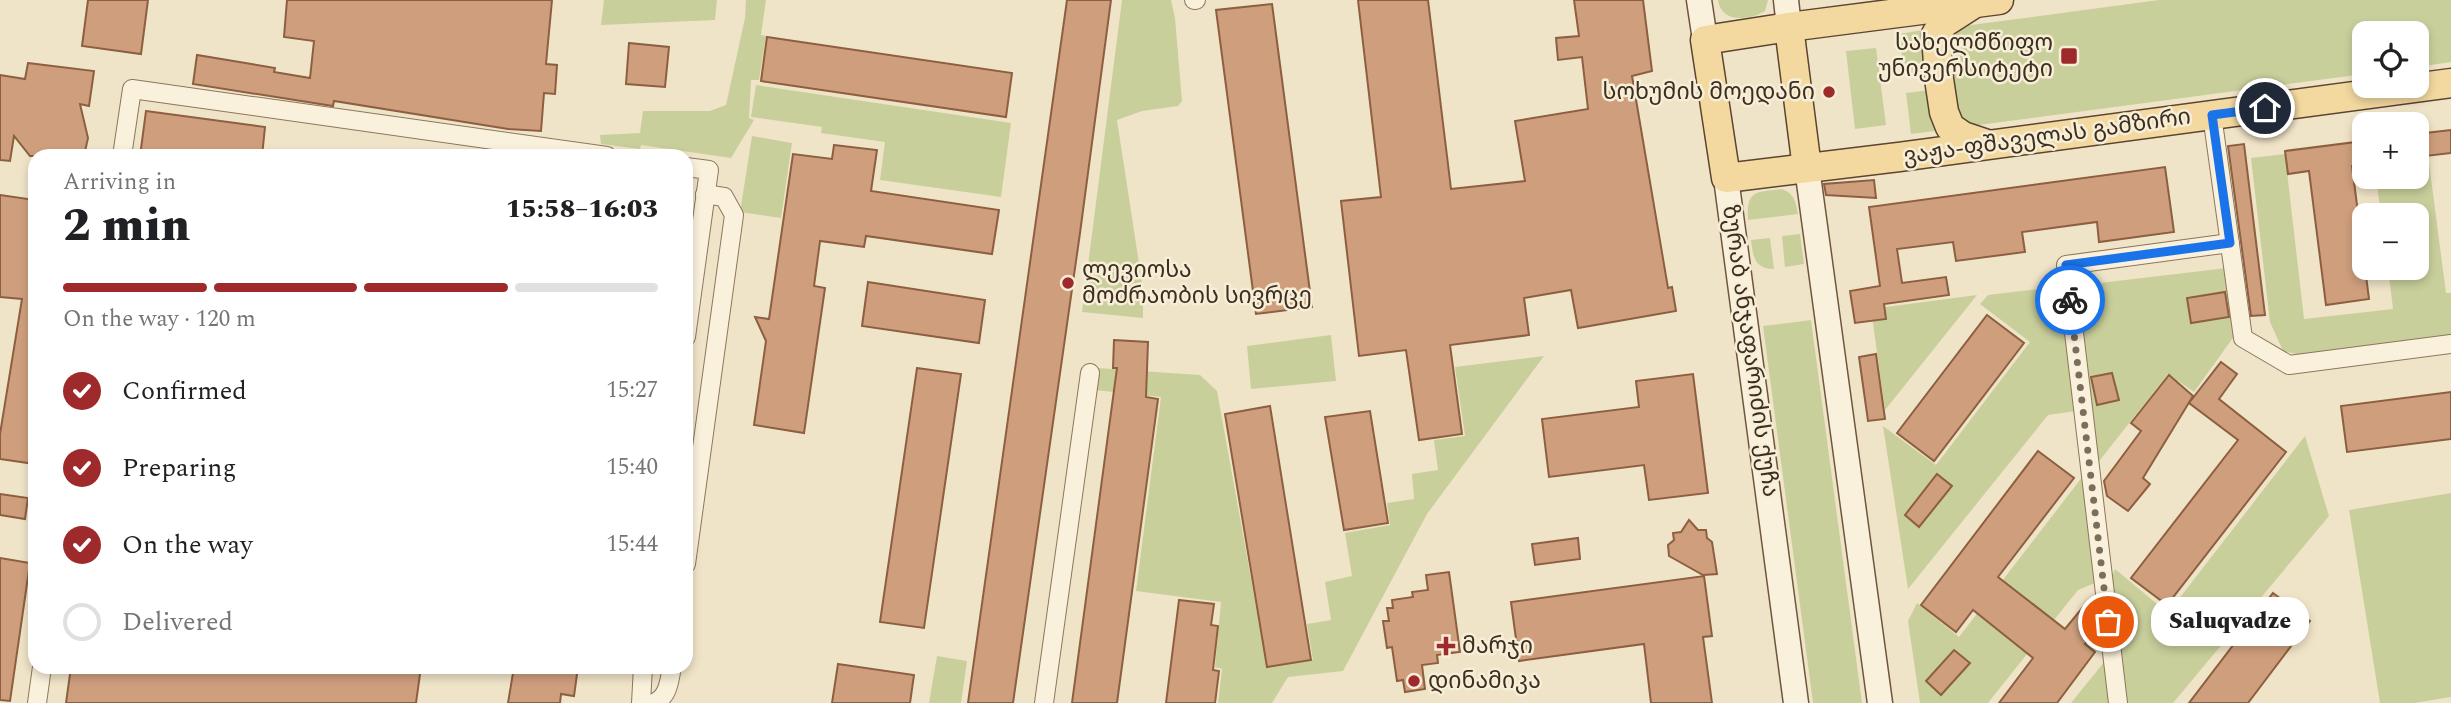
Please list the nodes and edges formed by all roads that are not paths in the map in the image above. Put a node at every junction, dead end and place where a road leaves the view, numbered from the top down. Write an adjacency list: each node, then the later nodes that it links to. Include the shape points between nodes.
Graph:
1 (1699, 0): 4 (main road, ზურაბ ანჯაფარიძის ქუჩა)
2 (1986, 2): 3 (main road); 7 (main road, via 1939,28 1936,42 1950,127)
3 (1788, 13): 4 (main road); 11 (main road)
4 (1706, 40): 12 (main road, ზურაბ ანჯაფარიძის ქუჩა)
5 (2451, 83): 6 (main road, ვაჟა-ფშაველას გამზირი)
6 (2212, 115): 7 (main road, ვაჟა-ფშაველას გამზირი); 14 (street)
7 (1987, 144): 11 (main road, ვაჟა-ფშაველას გამზირი)
8 (123, 149): 9 (street, via 132,89)
9 (557, 149)
10 (693, 168): 13 (street, via 709,170)
11 (1807, 168): 12 (main road, ვაჟა-ფშაველას გამზირი); 27 (main road)
12 (1726, 178): 26 (main road, ზურაბ ანჯაფარიძის ქუჩა)
13 (705, 194): 15 (street); 18 (street, via 724,197 734,215)
14 (2230, 243): 16 (street, via 2242,338 2289,365); 28 (street, via 2066,265)
15 (693, 284)
16 (2451, 344)
17 (1090, 373): 25 (street)
18 (693, 513)
19 (41, 674): 22 (street)
20 (642, 674): 23 (street)
21 (670, 674): 24 (street, via 662,699)
22 (37, 703)
23 (640, 703)
24 (654, 703)
25 (1044, 703)
26 (1797, 703)
27 (1880, 703)
28 (2118, 703)

